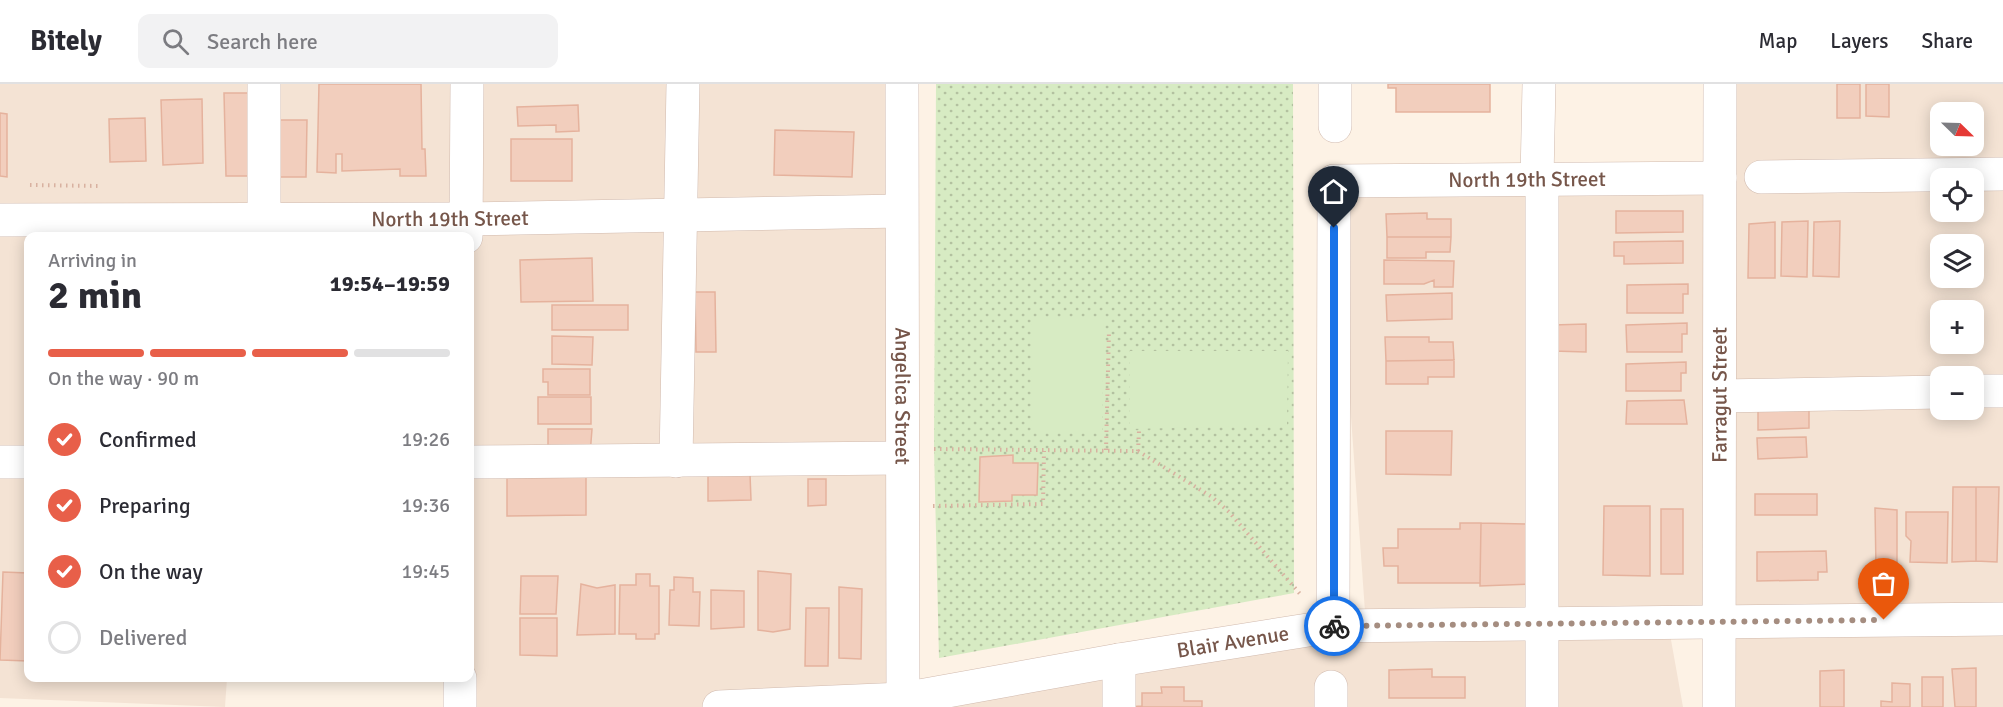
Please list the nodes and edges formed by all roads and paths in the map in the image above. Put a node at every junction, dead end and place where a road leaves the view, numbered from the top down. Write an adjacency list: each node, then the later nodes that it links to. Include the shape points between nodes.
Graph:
1 (264, 84): 17 (street)
2 (467, 84): 19 (street)
3 (683, 84): 16 (street)
4 (902, 84): 15 (street, Angelica Street)
5 (1335, 84): 8 (street)
6 (1539, 84): 12 (street)
7 (1720, 84): 11 (street, Farragut Street)
8 (1335, 126)
9 (2003, 174): 10 (street)
10 (1761, 177)
11 (1720, 178): 12 (street, North 19th Street); 24 (street, Farragut Street)
12 (1540, 179): 39 (street); 40 (street, North 19th Street, via 1334,181)
13 (30, 185): 14 (path)
14 (108, 186)
15 (901, 211): 16 (street, North 19th Street); 30 (street, Angelica Street)
16 (681, 215): 19 (street, North 19th Street); 31 (street)
17 (264, 219): 18 (street, North 19th Street); 19 (street, North 19th Street)
18 (0, 220)
19 (466, 228)
20 (1109, 331): 28 (path)
21 (2003, 391): 23 (street)
22 (1930, 392): 24 (street)
23 (1984, 392)
24 (1720, 396): 38 (street, Farragut Street)
25 (1139, 431): 29 (path)
26 (934, 449): 27 (path)
27 (1044, 451): 28 (path); 35 (path, via 1043,504)
28 (1106, 451): 29 (path)
29 (1138, 451): 36 (path, via 1212,497)
30 (902, 458): 31 (street); 43 (street, Angelica Street)
31 (676, 461): 34 (street)
32 (0, 462): 33 (street)
33 (24, 462)
34 (474, 462)
35 (929, 506)
36 (1302, 595)
37 (2003, 619): 38 (street, Blair Avenue)
38 (1719, 621): 39 (street, Blair Avenue); 48 (street, Farragut Street)
39 (1541, 623): 40 (street, Blair Avenue); 47 (street)
40 (1333, 626): 41 (street, Blair Avenue)
41 (1119, 660): 43 (street, Blair Avenue); 46 (street)
42 (460, 682): 44 (street)
43 (903, 703): 45 (street, Blair Avenue)
44 (460, 707)
45 (719, 707)
46 (1119, 707)
47 (1542, 707)
48 (1719, 707)

